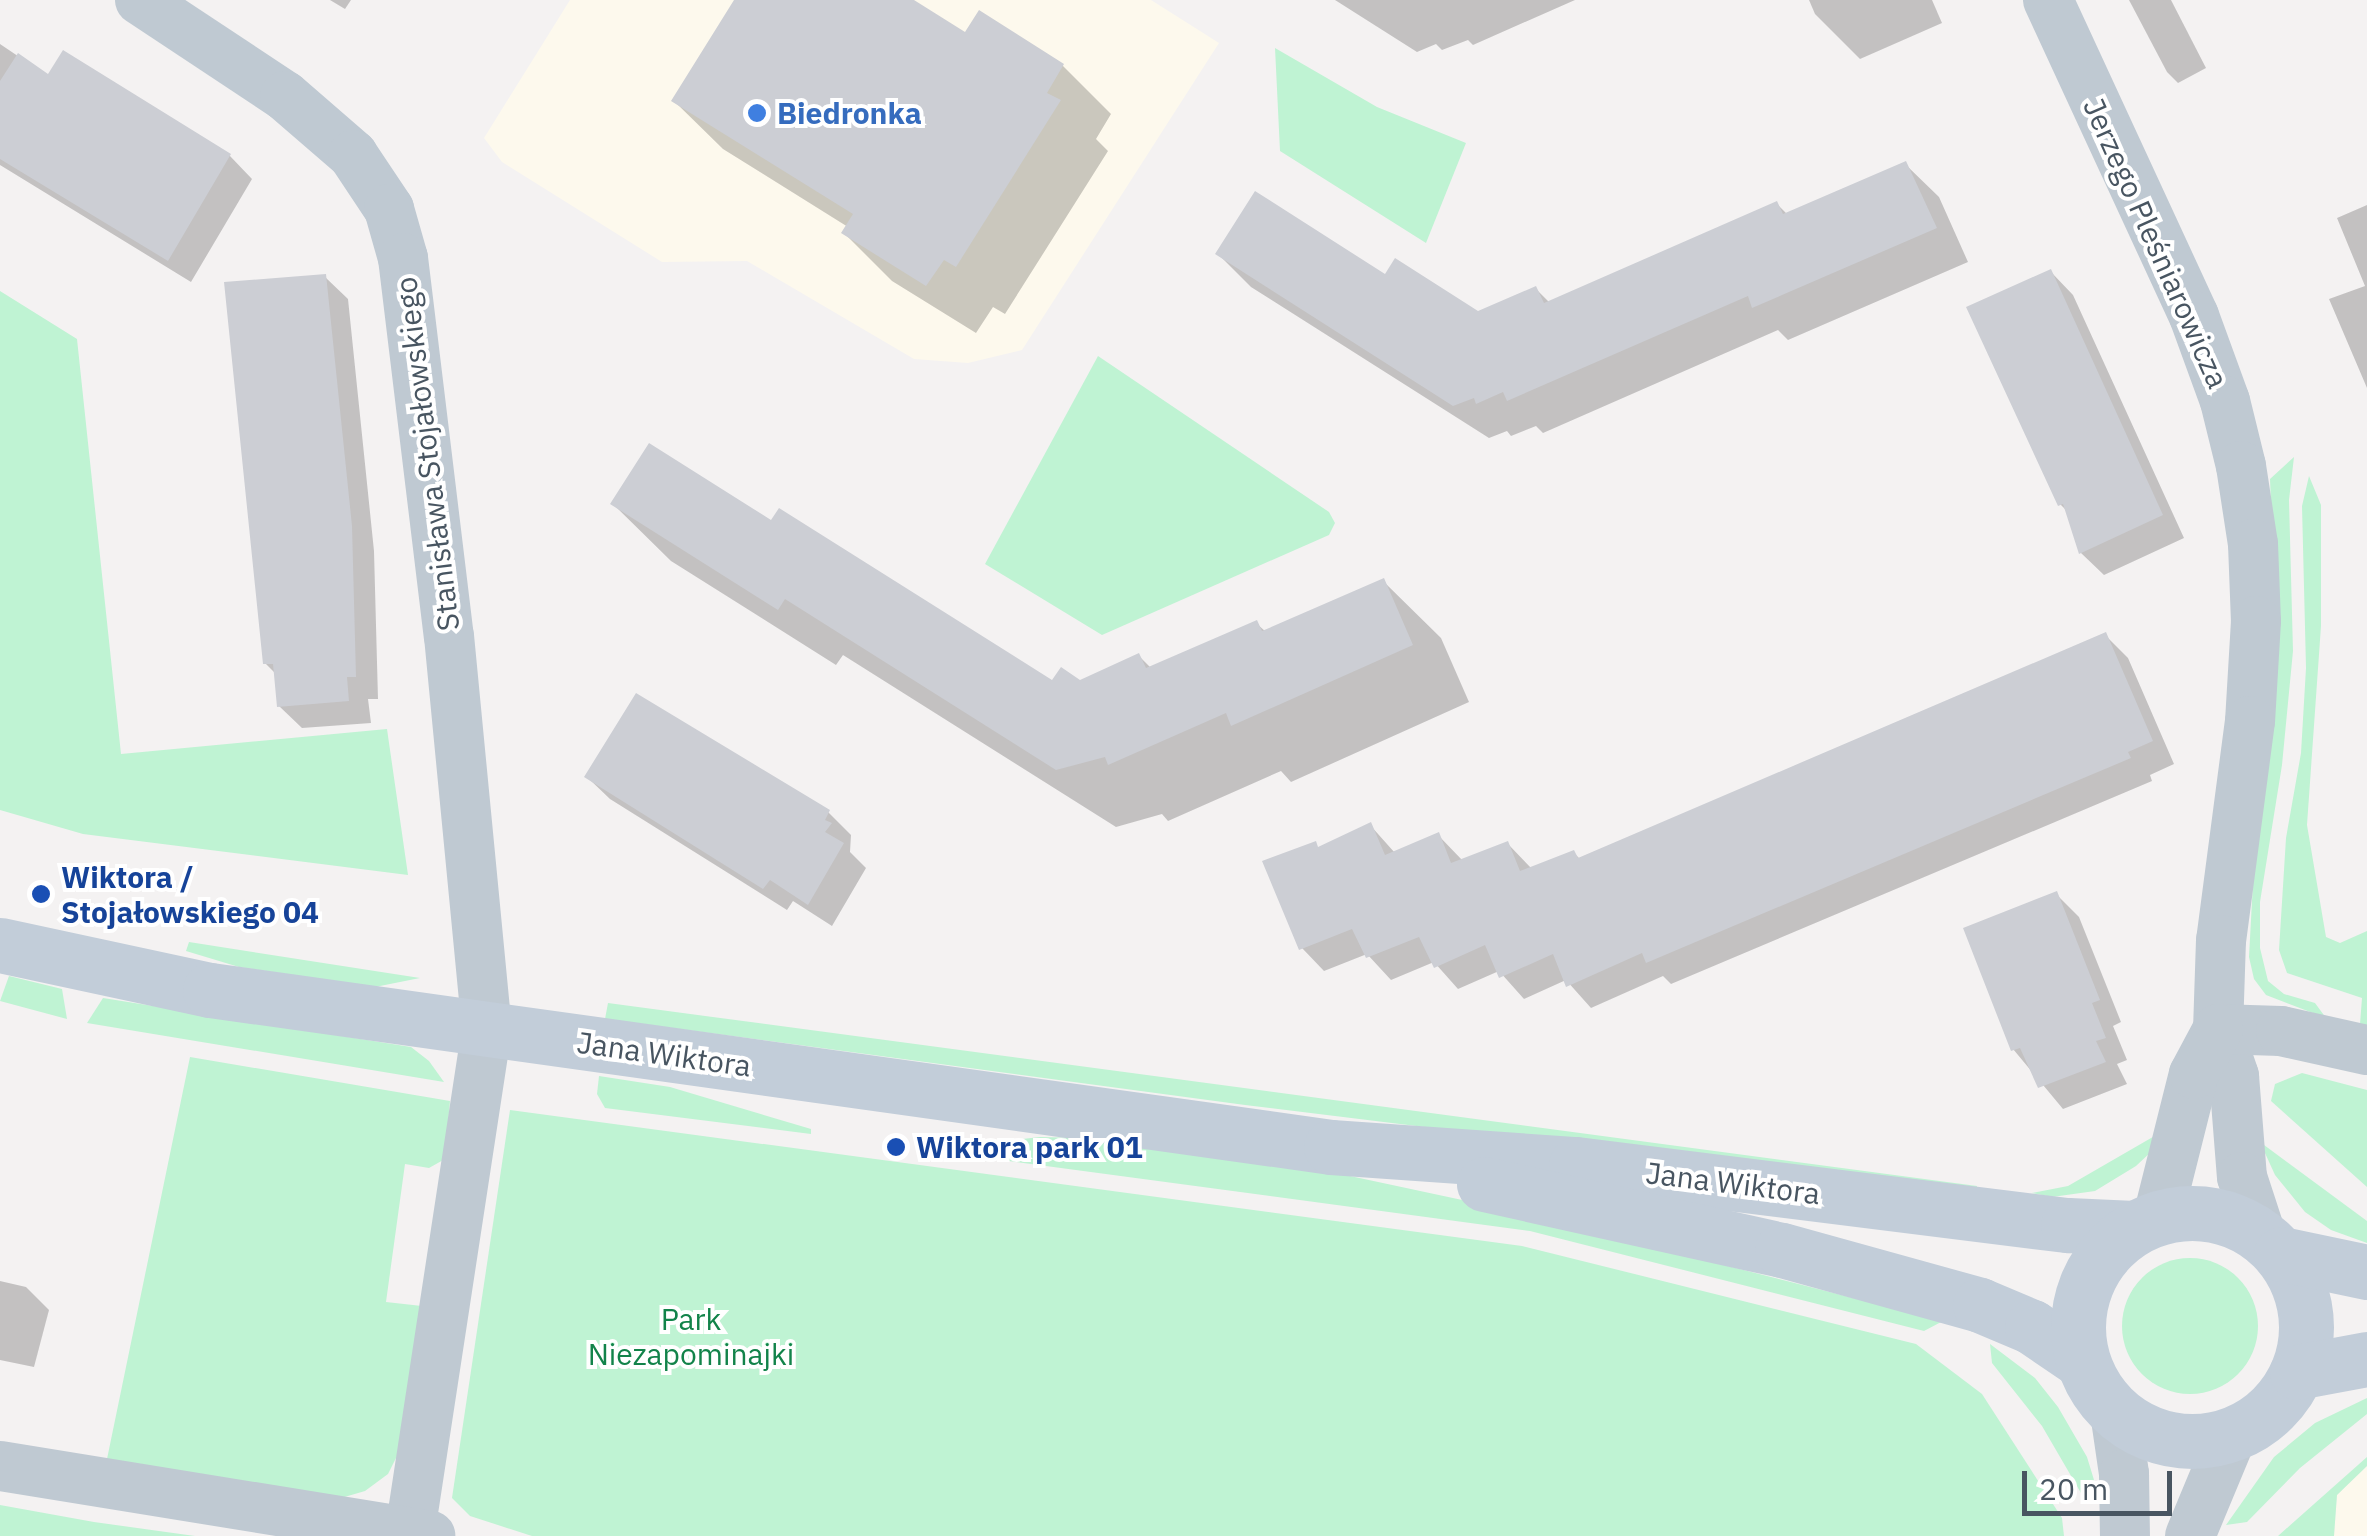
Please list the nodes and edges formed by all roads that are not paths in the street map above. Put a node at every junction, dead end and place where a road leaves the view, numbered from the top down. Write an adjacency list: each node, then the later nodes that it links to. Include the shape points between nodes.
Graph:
1 (140, 0): 4 (street, Stanisława Stojałowskiego, via 285,96 353,155 390,209 403,258 431,484)
2 (2048, 0): 5 (street, Jerzego Pleśniarowicza, via 2194,316 2226,402 2244,485 2256,620 2250,721 2221,940)
3 (0, 946): 4 (street, Jana Wiktora, via 210,990)
4 (488, 1028): 7 (street, Jana Wiktora); 17 (street, Stanisława Stojałowskiego)
5 (2218, 1029): 6 (street, via 2281,1031); 8 (street, Jerzego Pleśniarowicza, via 2194,1074); 9 (street, Jerzego Pleśniarowicza, via 2234,1076 2242,1177)
6 (2367, 1050)
7 (1331, 1147): 8 (street, Jana Wiktora, via 1576,1164 2068,1225); 12 (street, Jana Wiktora, via 1782,1250 1980,1305 2032,1327)
8 (2146, 1222): 9 (street, via 2212,1214); 12 (street, via 2109,1247 2090,1272 2078,1316)
9 (2271, 1245): 10 (street); 13 (street, via 2297,1281 2305,1310 2306,1342)
10 (2367, 1272)
11 (2367, 1360): 13 (street)
12 (2082, 1361): 14 (street)
13 (2297, 1372): 15 (street, via 2282,1398)
14 (2115, 1412): 15 (street, via 2170,1440); 18 (street)
15 (2232, 1435): 19 (street)
16 (0, 1466): 17 (street)
17 (420, 1534)
18 (2125, 1536)
19 (2190, 1536)

